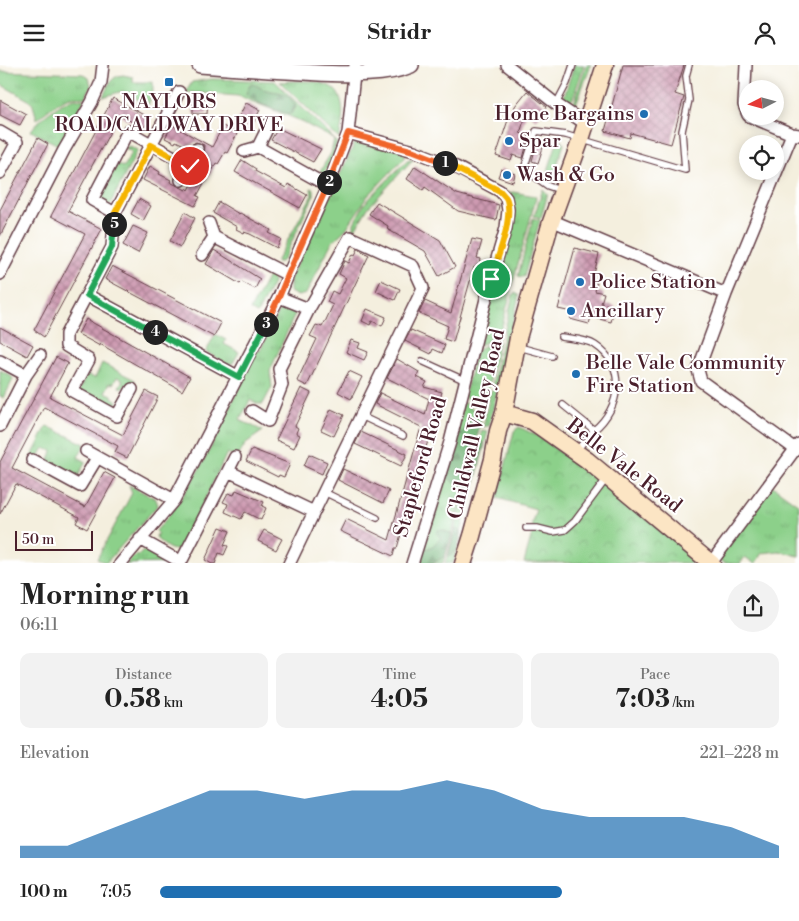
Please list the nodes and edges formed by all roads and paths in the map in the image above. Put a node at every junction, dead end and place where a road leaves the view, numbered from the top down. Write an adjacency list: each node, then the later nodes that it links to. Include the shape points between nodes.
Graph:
1 (103, 65): 33 (street, via 101,82 92,102)
2 (200, 65): 9 (street, via 277,71)
3 (411, 65): 9 (street, via 402,69)
4 (507, 65): 12 (street)
5 (573, 65): 12 (lane)
6 (605, 65): 15 (main road, Childwall Valley Road)
7 (689, 65): 15 (lane, via 686,76 689,100 682,131 685,170)
8 (746, 65): 10 (street)
9 (355, 69): 17 (street)
10 (745, 80)
11 (179, 92): 19 (street)
12 (556, 104): 15 (street)
13 (270, 123): 20 (street)
14 (772, 125): 18 (street)
15 (584, 132): 27 (main road, Childwall Valley Road); 27 (lane, via 536,131 524,169 548,186)
16 (0, 133): 24 (street, via 17,142)
17 (348, 133): 26 (street); 47 (street, Stapleford Road, via 414,151 456,167 500,191 506,198 506,228)
18 (796, 134): 35 (street)
19 (151, 145): 23 (street); 28 (street); 28 (street, via 128,131 92,200)
20 (258, 147): 22 (street); 26 (street)
21 (197, 149): 23 (street)
22 (244, 151)
23 (190, 166): 25 (street)
24 (0, 173)
25 (181, 180)
26 (328, 186): 34 (street)
27 (562, 190): 29 (main road, Childwall Valley Road)
28 (115, 213): 36 (street, via 112,247)
29 (551, 220): 35 (street); 40 (main road, Childwall Valley Road)
30 (209, 223): 31 (street)
31 (214, 237): 32 (street); 34 (street)
32 (202, 255)
33 (0, 275)
34 (288, 275): 37 (street)
35 (726, 294): 56 (street, via 698,370 701,381)
36 (87, 295): 46 (street); 48 (street, via 66,334 66,346 89,360 72,391 117,416)
37 (279, 297): 38 (street); 46 (street)
38 (309, 309): 50 (street, via 279,369 282,385 268,421); 52 (street, via 350,237 413,266 423,288)
39 (561, 337): 54 (lane, via 596,346 615,369 614,403 604,422)
40 (517, 347): 42 (lane); 51 (main road, Childwall Valley Road)
41 (40, 355): 45 (street)
42 (552, 356)
43 (0, 361): 45 (street)
44 (422, 361): 47 (lane, Stapleford Road)
45 (26, 375): 53 (street)
46 (239, 377): 65 (street)
47 (466, 381): 73 (street, Stapleford Road)
48 (132, 389)
49 (563, 405): 54 (lane)
50 (252, 411)
51 (504, 413): 58 (main road, Belle Vale Road, via 532,421); 74 (main road, Childwall Valley Road)
52 (361, 416): 55 (lane); 64 (street)
53 (0, 426)
54 (594, 430): 58 (lane)
55 (403, 436)
56 (797, 446): 75 (street)
57 (86, 451): 60 (street)
58 (576, 452): 63 (main road, Belle Vale Road)
59 (235, 457): 62 (street)
60 (97, 458): 61 (street, via 80,486); 65 (street)
61 (32, 460)
62 (228, 471): 66 (street); 71 (street)
63 (608, 477): 68 (lane, via 565,530); 75 (main road, Belle Vale Road)
64 (324, 492): 66 (street); 67 (lane)
65 (174, 500): 69 (street)
66 (314, 512): 72 (street)
67 (378, 518)
68 (526, 528)
69 (140, 539): 70 (street); 71 (street)
70 (120, 563)
71 (180, 563)
72 (289, 563)
73 (412, 563)
74 (463, 563)
75 (711, 563)

